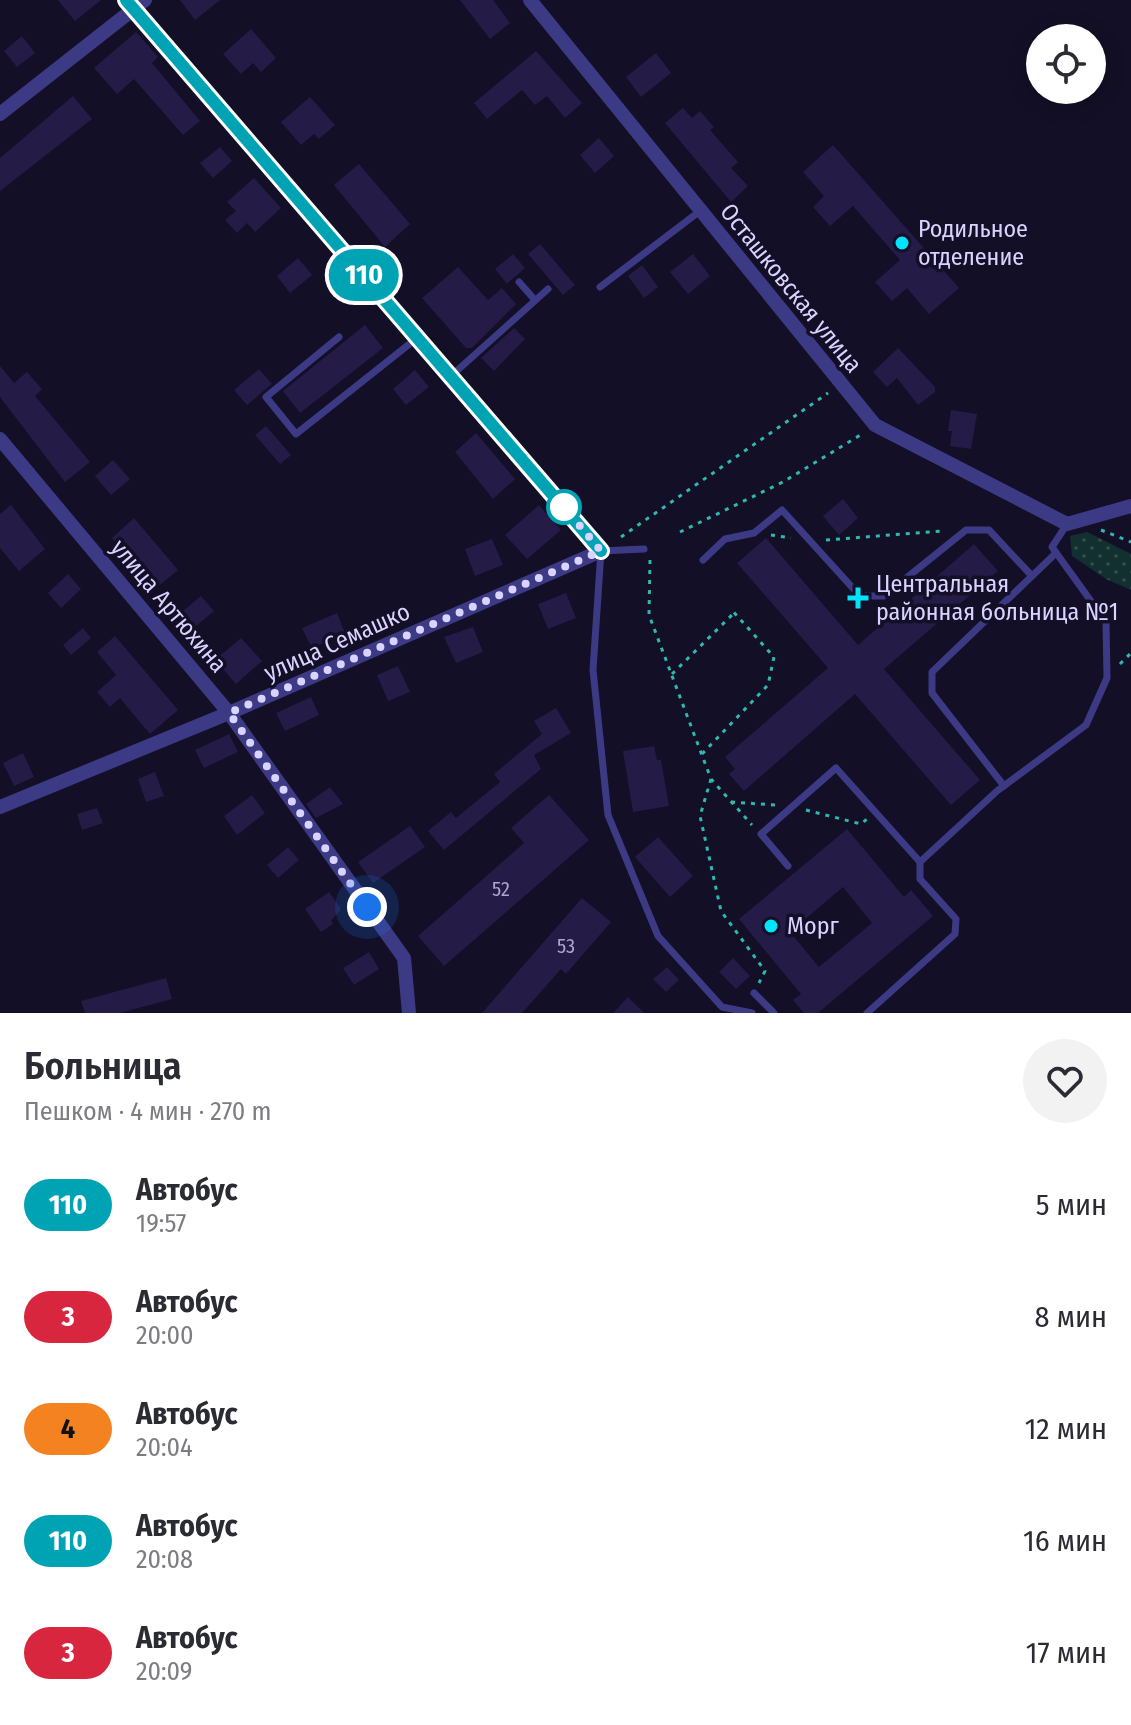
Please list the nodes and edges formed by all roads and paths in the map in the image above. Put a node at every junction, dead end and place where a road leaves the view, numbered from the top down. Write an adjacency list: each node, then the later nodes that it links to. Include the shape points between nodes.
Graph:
1 (530, 0): 4 (street, Осташковская улица)
2 (135, 3): 3 (street); 10 (street)
3 (0, 114)
4 (700, 211): 6 (lane); 12 (street, Осташковская улица)
5 (519, 282): 8 (lane)
6 (600, 287)
7 (548, 289): 8 (lane)
8 (535, 300): 11 (lane)
9 (339, 337): 10 (lane, via 266,397 296,434)
10 (417, 338): 11 (street)
11 (451, 376): 23 (street)
12 (841, 384): 13 (street, Осташковская улица); 23 (path)
13 (875, 425): 16 (street, Осташковская улица); 18 (path, via 783,482)
14 (0, 439): 31 (street, улица Артюхина)
15 (1131, 506): 16 (street)
16 (1073, 523): 21 (path); 24 (lane, via 1052,547)
17 (966, 530): 20 (path); 20 (lane, via 884,596 860,596); 27 (lane, via 989,530)
18 (680, 532)
19 (754, 533): 20 (path); 20 (lane, via 782,510); 26 (lane, via 725,539)
20 (810, 541)
21 (1131, 542)
22 (644, 549): 23 (lane)
23 (601, 551): 31 (street, улица Семашко); 41 (lane, via 593,670 608,815 658,936 722,1007)
24 (1056, 553): 27 (lane); 34 (lane, via 1106,622 1107,678 1086,725)
25 (650, 556): 30 (path, via 649,615)
26 (703, 560)
27 (1032, 576): 34 (lane, via 932,672 932,693)
28 (730, 608): 29 (path)
29 (734, 613): 30 (path); 32 (path, via 774,657 768,685)
30 (672, 674): 32 (path)
31 (229, 713): 35 (street, улица Семашко); 40 (street, улица Артюхина, via 404,958)
32 (702, 754): 33 (path)
33 (711, 779): 36 (path); 39 (path, via 700,816 706,857 721,911 765,971)
34 (1004, 786): 37 (lane)
35 (0, 807)
36 (761, 834): 37 (lane, via 836,768); 38 (lane)
37 (920, 862): 43 (lane, via 920,879 956,919 955,934)
38 (788, 866)
39 (754, 993): 42 (lane)
40 (409, 1013)
41 (752, 1013)
42 (774, 1013)
43 (867, 1013)

